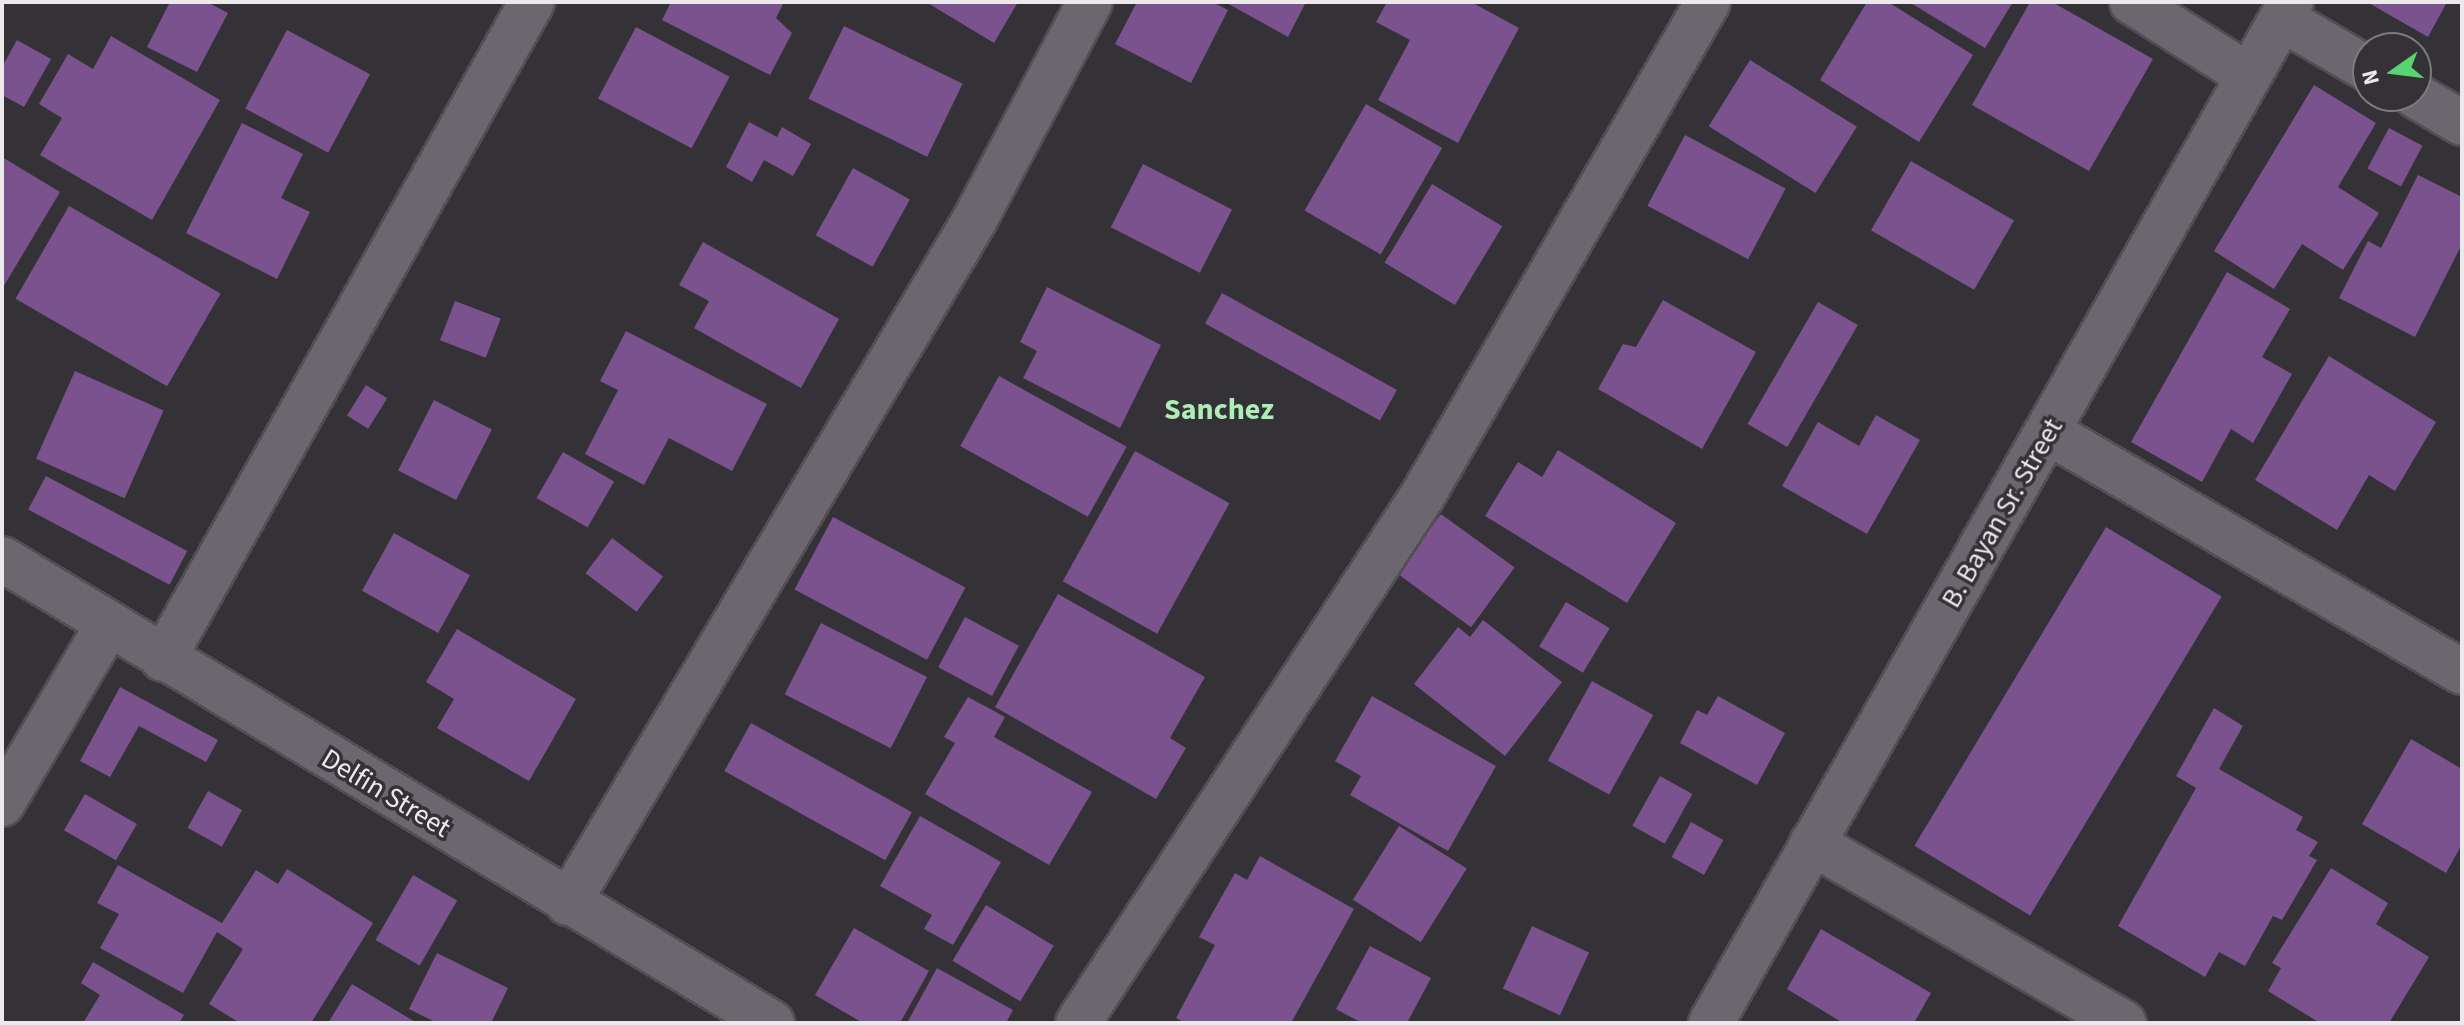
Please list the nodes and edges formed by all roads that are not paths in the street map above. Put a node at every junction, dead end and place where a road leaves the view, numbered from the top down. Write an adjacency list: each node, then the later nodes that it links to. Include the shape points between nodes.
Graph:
1 (532, 2): 13 (street)
2 (1090, 2): 17 (street, via 974,221)
3 (1708, 2): 19 (street, via 1423,495)
4 (2132, 2): 7 (street)
5 (2286, 10): 6 (street); 7 (street, B. Bayan Sr. Street)
6 (2352, 57)
7 (2249, 76): 10 (street, B. Bayan Sr. Street)
8 (2432, 105): 9 (street)
9 (2462, 123)
10 (2048, 432): 14 (street); 16 (street, B. Bayan Sr. Street)
11 (2, 559): 12 (street, Delfin Street)
12 (109, 623): 13 (street, Delfin Street); 15 (street)
13 (163, 659): 17 (street, Delfin Street)
14 (2462, 672)
15 (2, 804)
16 (1812, 843): 20 (street, B. Bayan Sr. Street); 21 (street)
17 (568, 903): 18 (street, Delfin Street)
18 (772, 1023)
19 (1078, 1023)
20 (1711, 1023)
21 (2124, 1023)

